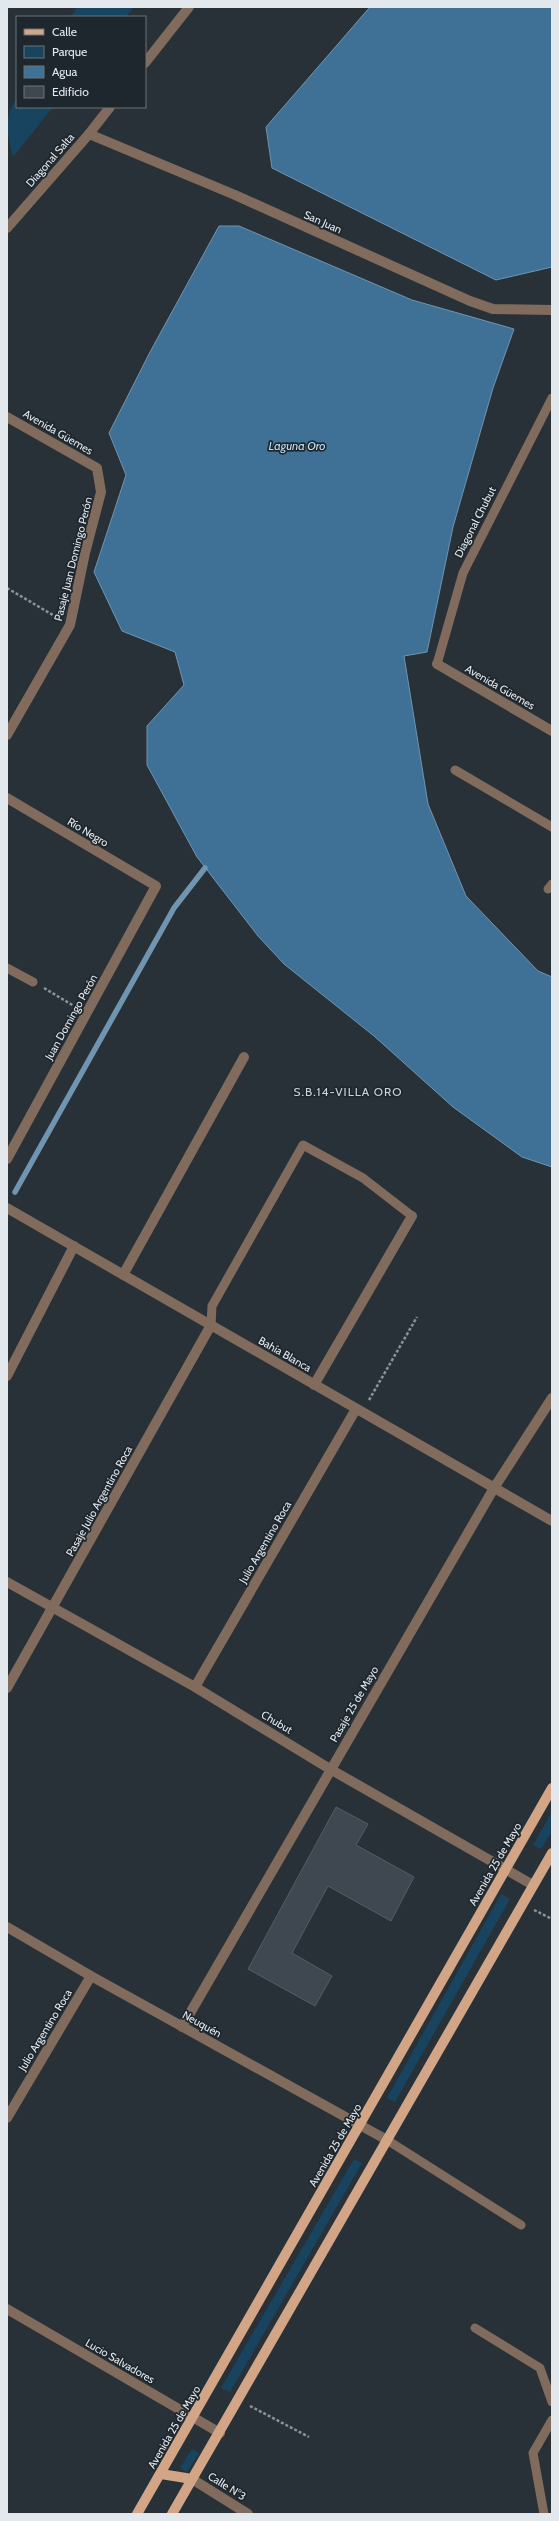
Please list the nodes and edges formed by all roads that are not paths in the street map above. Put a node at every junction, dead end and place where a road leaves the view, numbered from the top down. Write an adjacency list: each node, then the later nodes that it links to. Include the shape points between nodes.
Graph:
1 (189, 7): 2 (street)
2 (146, 62)
3 (109, 108): 4 (street, Diagonal Salta)
4 (89, 134): 5 (street, Diagonal Salta); 6 (street, San Juan, via 228,192 470,301 493,308)
5 (7, 228)
6 (552, 310)
7 (552, 398): 10 (lane, Diagonal Chubut, via 463,573)
8 (7, 417): 9 (street, Avenida Güemes)
9 (97, 468): 12 (street, Pasaje Juan Domingo Perón, via 101,492 70,625)
10 (437, 664): 11 (street, Avenida Güemes)
11 (552, 731)
12 (7, 736)
13 (455, 770): 15 (lane)
14 (7, 798): 16 (street, Río Negro)
15 (552, 827)
16 (156, 886): 20 (street, Juan Domingo Perón)
17 (7, 968): 18 (lane)
18 (33, 982)
19 (244, 1057): 24 (street)
20 (7, 1159)
21 (7, 1208): 23 (street, Bahía Blanca)
22 (412, 1216): 25 (lane, via 363,1178 303,1145 212,1306); 27 (street)
23 (74, 1246): 24 (street, Bahía Blanca); 26 (street)
24 (123, 1275): 25 (street, Bahía Blanca)
25 (211, 1325): 27 (street, Bahía Blanca); 33 (street, Pasaje Julio Argentino Roca)
26 (7, 1376)
27 (314, 1385): 29 (street, Bahía Blanca)
28 (552, 1398): 30 (street, Pasaje 25 de Mayo)
29 (356, 1409): 30 (street, Bahía Blanca); 34 (street, Julio Argentino Roca)
30 (494, 1488): 31 (street, Bahía Blanca); 36 (street, Pasaje 25 de Mayo)
31 (552, 1521)
32 (7, 1582): 33 (street, Chubut)
33 (53, 1609): 34 (street, Chubut); 35 (street, Pasaje Julio Argentino Roca)
34 (195, 1687): 36 (street, Chubut)
35 (7, 1688)
36 (330, 1768): 39 (street, Chubut); 43 (street, Pasaje 25 de Mayo)
37 (552, 1788): 39 (main road, Avenida 25 de Mayo)
38 (552, 1853): 40 (main road)
39 (505, 1870): 40 (street, Chubut); 45 (main road, Avenida 25 de Mayo)
40 (533, 1885): 46 (main road)
41 (7, 1927): 42 (street, Neuquén)
42 (91, 1976): 43 (street, Neuquén); 44 (street, Julio Argentino Roca)
43 (182, 2027): 45 (street, Neuquén)
44 (7, 2118)
45 (360, 2125): 46 (street, Neuquén); 51 (main road, Avenida 25 de Mayo)
46 (387, 2140): 47 (lane); 53 (main road)
47 (521, 2225)
48 (7, 2309): 51 (street, Lucio Salvadores)
49 (475, 2328): 50 (lane, via 540,2368)
50 (552, 2402)
51 (193, 2418): 53 (street, Lucio Salvadores); 54 (main road, Avenida 25 de Mayo)
52 (552, 2420): 59 (lane, via 534,2453)
53 (220, 2433): 55 (main road)
54 (161, 2474): 55 (main road); 56 (main road, Avenida 25 de Mayo)
55 (192, 2479): 57 (main road); 58 (street, Calle N°3)
56 (137, 2514)
57 (172, 2514)
58 (248, 2514)
59 (544, 2514)

